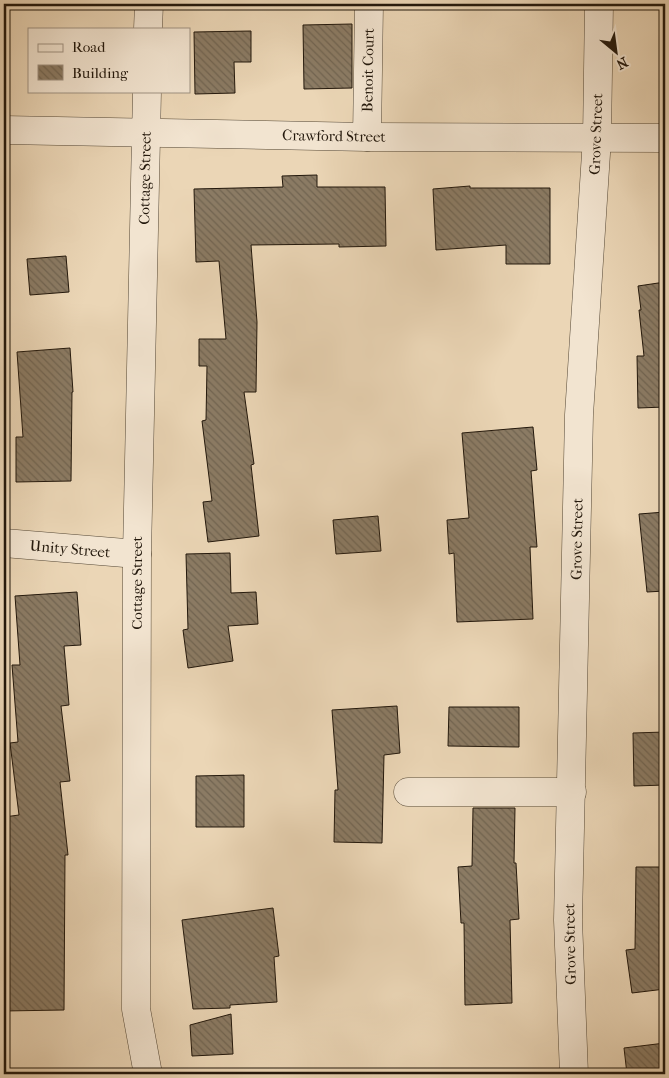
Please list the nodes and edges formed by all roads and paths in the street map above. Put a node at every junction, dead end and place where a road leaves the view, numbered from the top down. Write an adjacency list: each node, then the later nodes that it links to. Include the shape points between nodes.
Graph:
1 (149, 4): 4 (street)
2 (369, 4): 8 (street, Benoit Court)
3 (599, 4): 9 (street, Grove Street)
4 (148, 28)
5 (147, 92): 7 (street, Cottage Street)
6 (4, 130): 7 (street, Crawford Street)
7 (146, 132): 8 (street, Crawford Street); 12 (street, Cottage Street)
8 (367, 137): 9 (street, Crawford Street)
9 (597, 138): 10 (street, Crawford Street); 14 (street, Grove Street, via 579,415)
10 (665, 138)
11 (4, 543): 12 (street, Unity Street)
12 (137, 554): 15 (street, Cottage Street, via 136,1010)
13 (408, 792): 14 (street)
14 (572, 792): 16 (street, Grove Street, via 568,920)
15 (148, 1074)
16 (574, 1074)

